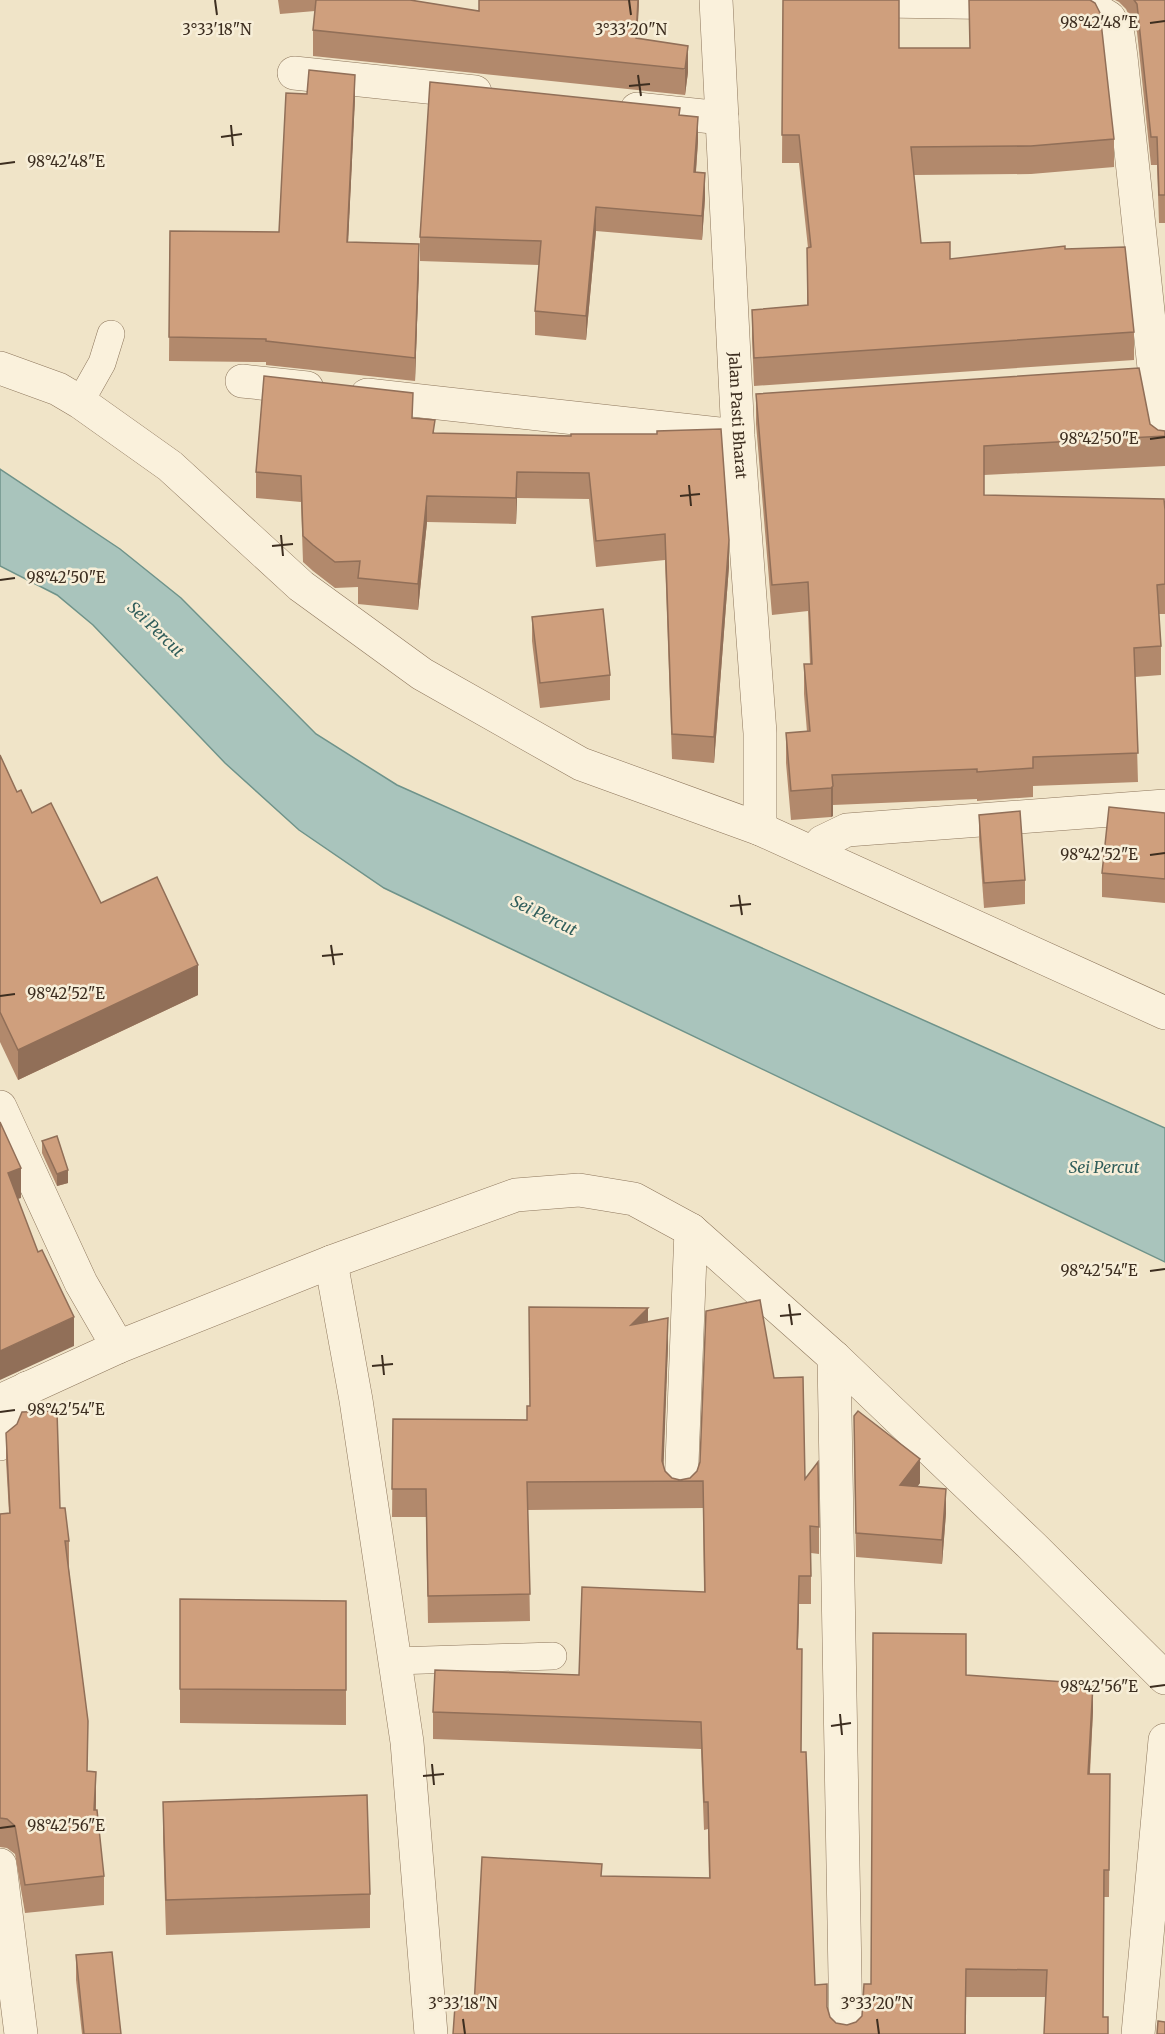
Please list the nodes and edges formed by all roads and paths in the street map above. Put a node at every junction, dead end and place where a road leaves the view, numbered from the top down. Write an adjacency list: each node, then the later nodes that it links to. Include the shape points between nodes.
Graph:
1 (716, 0): 6 (street, Jalan Pasti Bharat)
2 (813, 0): 7 (street, via 1059,5 1093,8 1109,18 1118,34)
3 (294, 74): 4 (street)
4 (508, 96)
5 (603, 106): 6 (street)
6 (722, 118): 15 (street, Jalan Pasti Bharat)
7 (1153, 236): 10 (street)
8 (111, 334): 13 (lane, via 102,363)
9 (0, 368): 13 (street, via 58,389)
10 (1155, 377): 11 (street); 16 (street)
11 (1120, 380)
12 (242, 381): 15 (street)
13 (81, 402): 18 (street, via 170,466 301,586 422,674 581,764)
14 (772, 404): 15 (street)
15 (738, 421): 18 (street, Jalan Pasti Bharat, via 760,733)
16 (1165, 442)
17 (1165, 806): 19 (street, via 847,830 822,842)
18 (760, 829): 19 (street)
19 (815, 852): 20 (street)
20 (1165, 1013)
21 (0, 1107): 24 (street, via 81,1283)
22 (691, 1230): 23 (street, via 634,1198 579,1190 516,1195); 25 (street); 28 (street)
23 (331, 1262): 24 (street); 30 (street, via 356,1400)
24 (118, 1347): 26 (street)
25 (834, 1357): 31 (street); 36 (street)
26 (14, 1394): 27 (street)
27 (0, 1444)
28 (681, 1490)
29 (553, 1656): 30 (lane)
30 (394, 1661): 35 (street, via 407,1743)
31 (1165, 1678)
32 (1165, 1740): 37 (street)
33 (0, 1865): 34 (street)
34 (21, 2034)
35 (431, 2034)
36 (846, 2034)
37 (1138, 2034)

